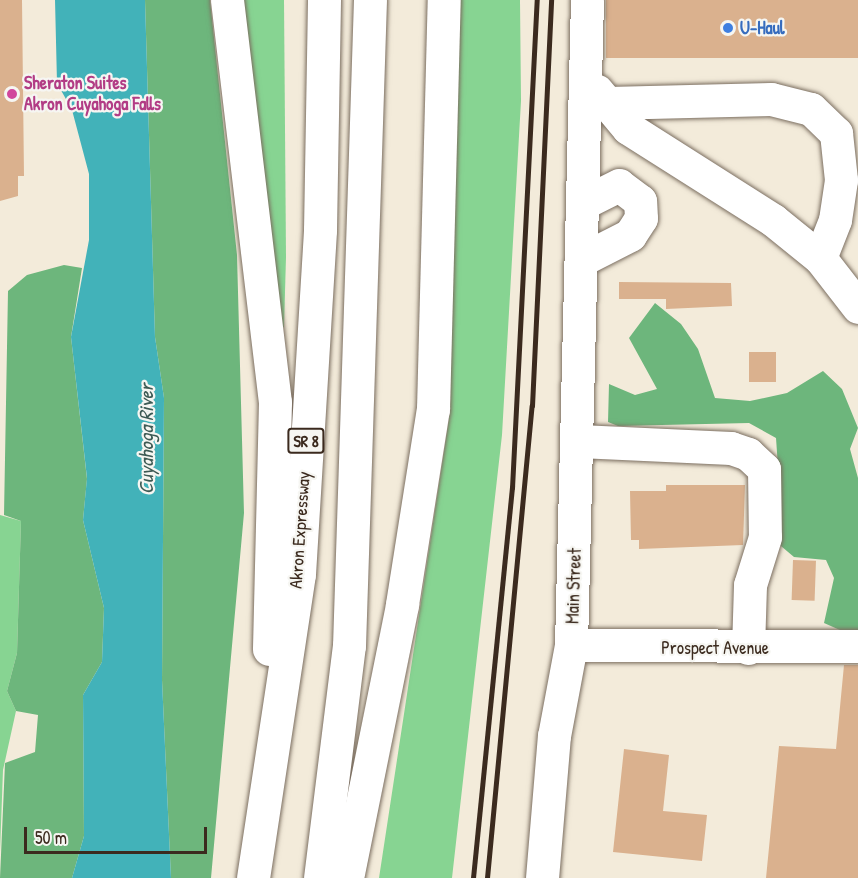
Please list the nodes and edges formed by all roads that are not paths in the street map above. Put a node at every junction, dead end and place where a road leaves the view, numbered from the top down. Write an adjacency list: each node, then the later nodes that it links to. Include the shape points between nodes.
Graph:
1 (227, 0): 15 (main road, via 274,402)
2 (324, 0): 15 (main road, Akron Expressway / SR 8, via 320,230 299,574)
3 (370, 0): 17 (main road, via 350,646)
4 (444, 0): 18 (main road, via 433,409 402,604)
5 (587, 0): 6 (main road, Main Street)
6 (596, 92): 7 (main road, Main Street); 8 (main road, via 628,128 773,220); 8 (main road, via 771,99 811,109 836,133 841,180 835,220)
7 (583, 203): 9 (main road, Main Street); 9 (main road, via 619,185 640,201 641,218 630,235)
8 (820, 258): 10 (main road)
9 (581, 260): 11 (main road, Main Street)
10 (858, 307)
11 (579, 441): 12 (main road, Main Street); 14 (main road, via 730,448 748,454 764,469 765,537 750,585)
12 (571, 645): 14 (main road, Prospect Avenue); 19 (main road, Main Street, via 554,736)
13 (858, 646): 14 (main road, Prospect Avenue)
14 (748, 648)
15 (267, 765): 16 (main road, Akron Expressway / SR 8)
16 (253, 878)
17 (320, 878)
18 (347, 878)
19 (542, 878)

